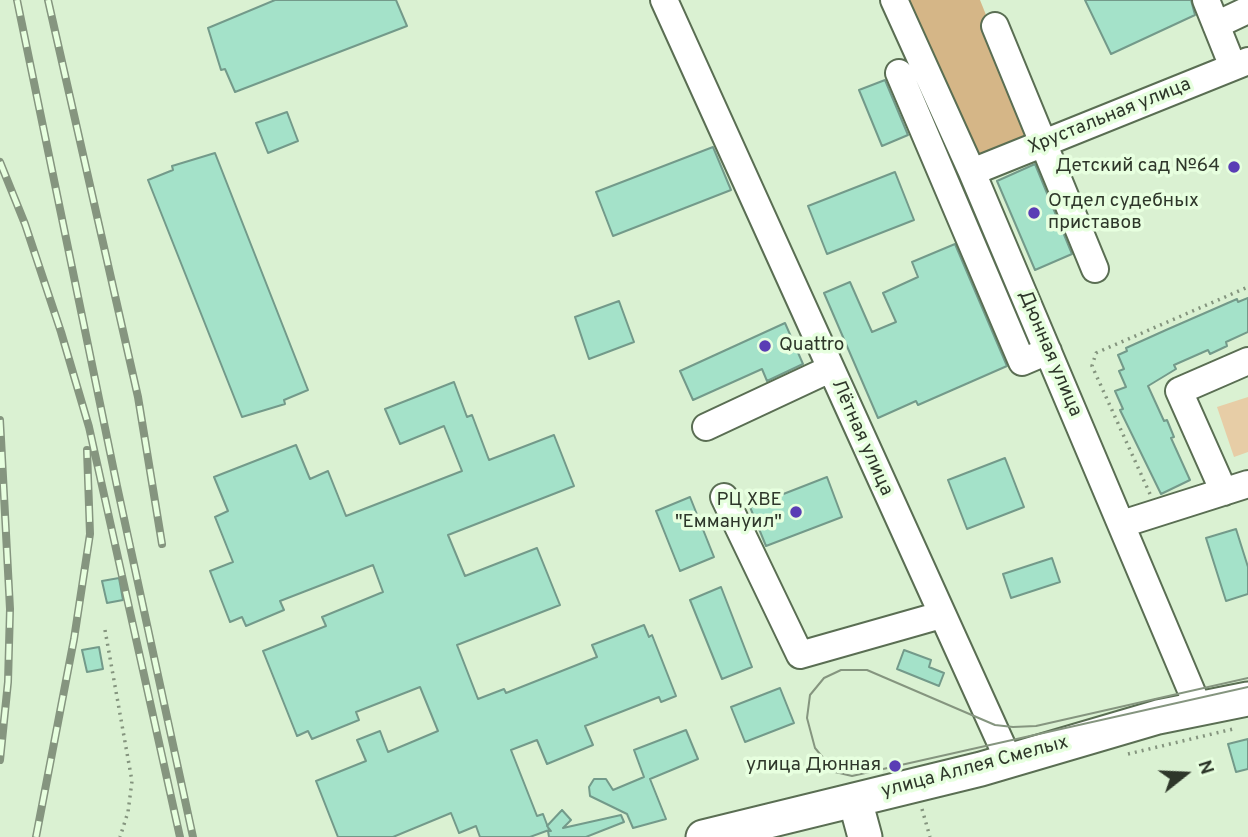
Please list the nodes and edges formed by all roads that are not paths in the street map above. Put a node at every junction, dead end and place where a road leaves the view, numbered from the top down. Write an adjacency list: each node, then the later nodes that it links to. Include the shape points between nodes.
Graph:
1 (664, 0): 14 (street, Лётная улица)
2 (894, 0): 10 (street, Дюнная улица)
3 (1206, 0): 5 (street)
4 (1248, 10): 5 (street)
5 (1216, 25): 7 (street)
6 (995, 26): 9 (street)
7 (1240, 64): 9 (street, Хрустальная улица)
8 (899, 74): 12 (street, via 1022,362)
9 (1043, 144): 10 (street, Хрустальная улица); 11 (street)
10 (972, 172): 12 (street, Дюнная улица)
11 (1095, 269)
12 (1048, 351): 18 (street, Дюнная улица)
13 (1248, 360): 16 (street, via 1179,391)
14 (830, 369): 15 (street); 19 (street, Лётная улица)
15 (706, 427)
16 (1236, 488): 18 (street)
17 (724, 498): 19 (street, via 800,655)
18 (1122, 524): 21 (street, Дюнная улица)
19 (941, 615): 22 (street, Лётная улица)
20 (1248, 699): 21 (main road, улица Аллея Смелых)
21 (1199, 709): 22 (main road, улица Аллея Смелых)
22 (1009, 761): 23 (main road, улица Аллея Смелых)
23 (855, 800): 24 (main road, улица Аллея Смелых); 25 (main road)
24 (703, 837)
25 (865, 837)

